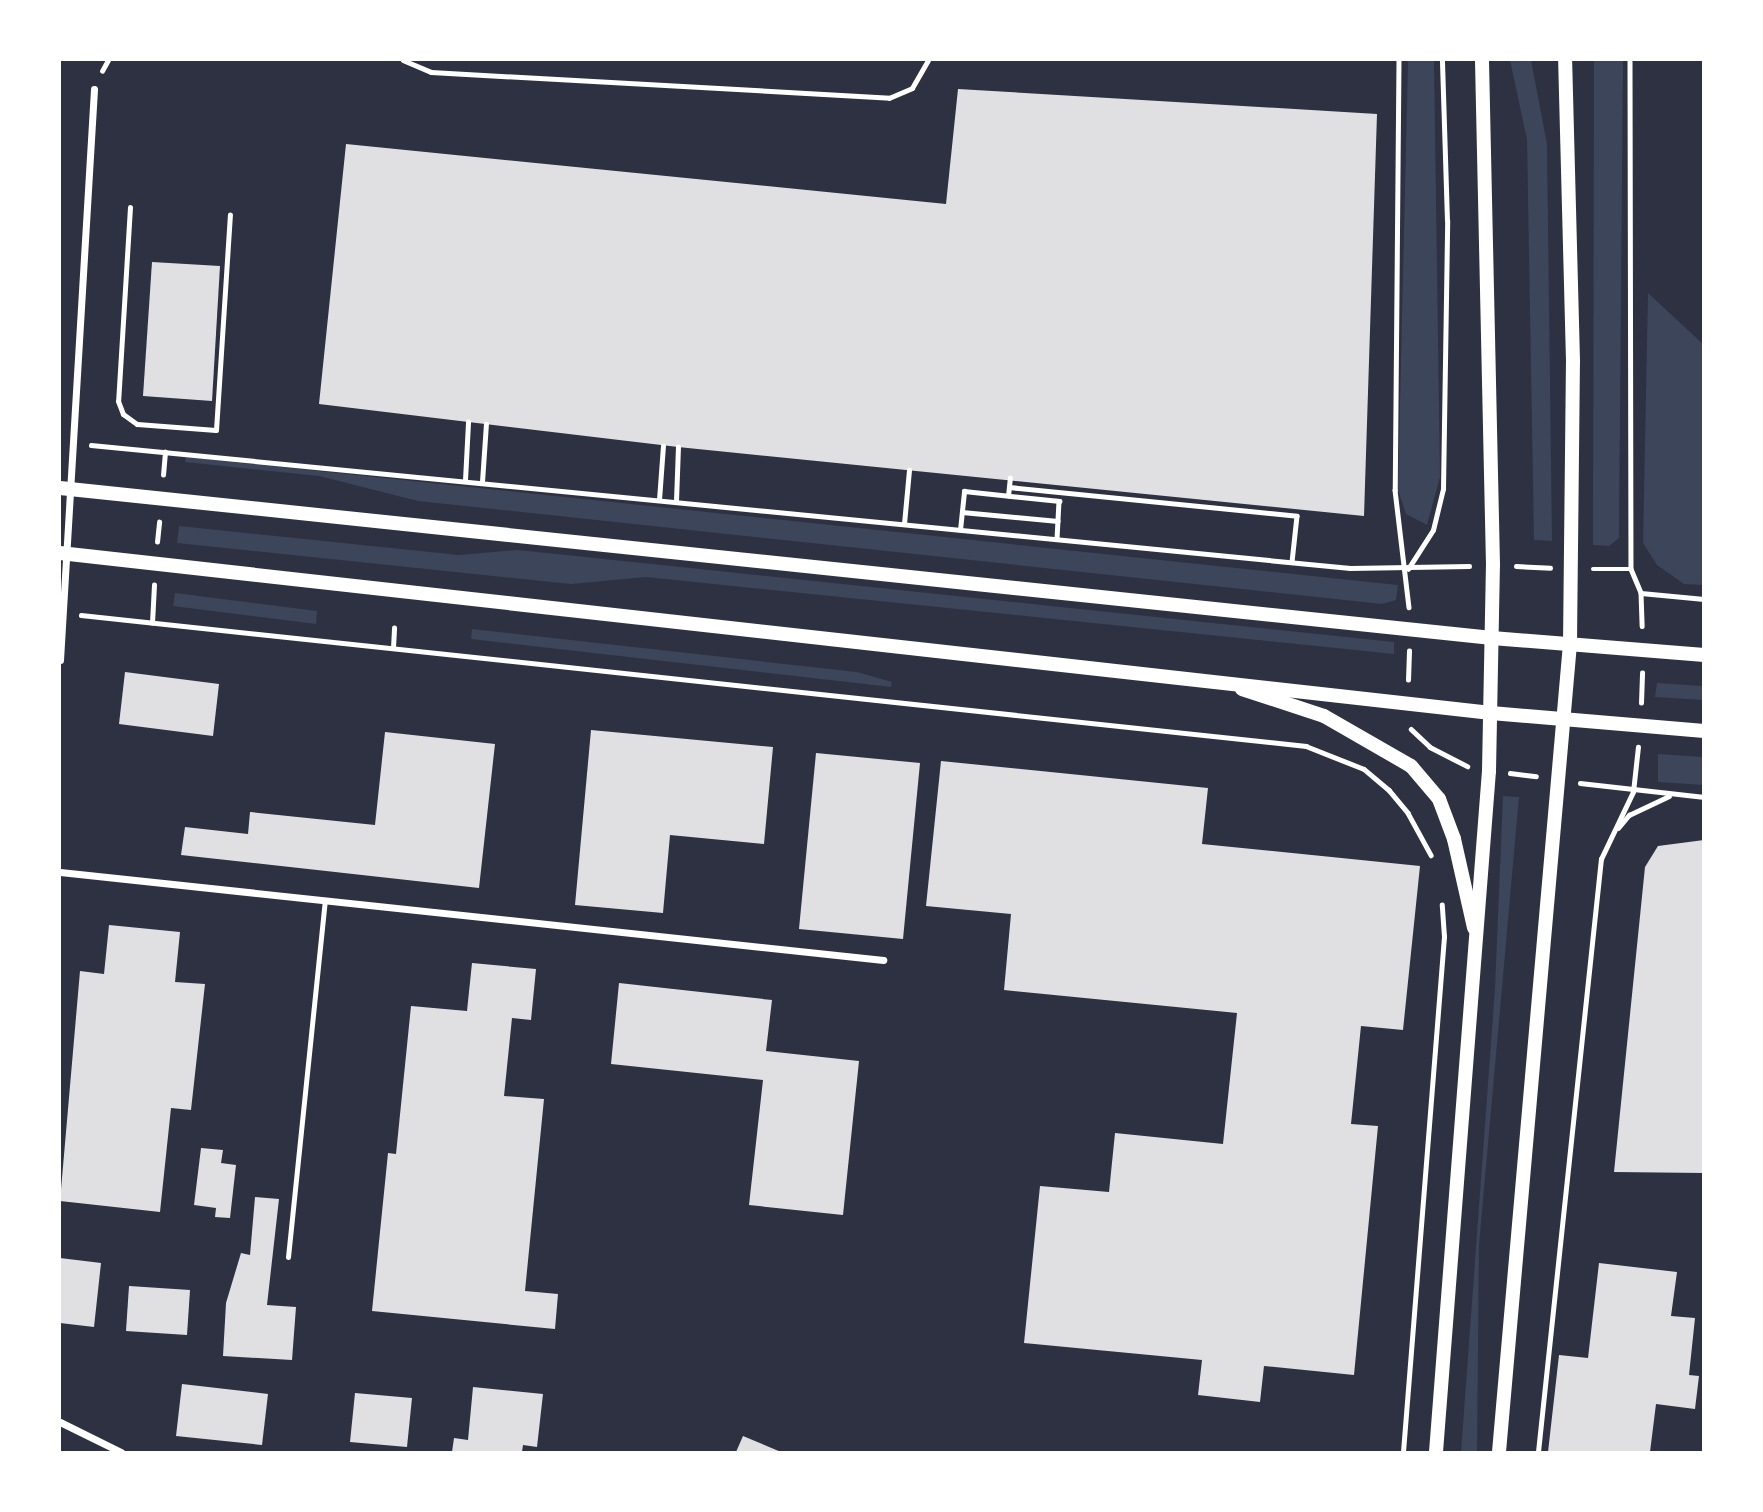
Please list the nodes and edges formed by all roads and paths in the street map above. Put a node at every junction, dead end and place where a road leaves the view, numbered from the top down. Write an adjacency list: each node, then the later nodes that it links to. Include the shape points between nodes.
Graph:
1 (402, 60): 2 (path, via 431,72 890,98 912,88)
2 (928, 60)
3 (1399, 60): 33 (path, via 1395,490)
4 (1442, 60): 33 (path, via 1447,221 1443,489 1433,530)
5 (1482, 60): 32 (main road)
6 (1565, 60): 34 (main road, via 1573,362)
7 (1630, 60): 35 (path)
8 (94, 89): 13 (street)
9 (130, 207): 10 (lane, via 118,401 123,414 137,424 216,430)
10 (230, 214)
11 (468, 422): 18 (path)
12 (486, 424): 19 (path)
13 (71, 443): 18 (path); 20 (street)
14 (663, 446): 23 (path)
15 (678, 447): 24 (path)
16 (909, 470): 27 (path)
17 (1010, 478): 21 (path)
18 (465, 480): 19 (path)
19 (482, 482): 23 (path)
20 (66, 488): 30 (street); 40 (main road)
21 (1009, 488): 22 (path); 31 (path, via 1297,516)
22 (1008, 496): 25 (path, via 964,491); 26 (path, via 1059,501)
23 (659, 500): 24 (path)
24 (676, 501): 27 (path)
25 (962, 512): 26 (path); 28 (path)
26 (1058, 520): 29 (path)
27 (904, 524): 28 (path)
28 (960, 530): 29 (path)
29 (1057, 539): 31 (path)
30 (64, 554): 38 (street); 46 (main road)
31 (1292, 562): 33 (path)
32 (1493, 565): 33 (path); 34 (path); 40 (main road)
33 (1408, 569)
34 (1572, 569): 35 (path); 41 (main road)
35 (1631, 569): 36 (path)
36 (1641, 593): 37 (path); 43 (path)
37 (1703, 599)
38 (65, 614): 42 (path); 45 (street)
39 (394, 628): 42 (path)
40 (1492, 638): 41 (main road); 47 (main road)
41 (1570, 644): 43 (main road); 48 (main road)
42 (393, 648): 55 (path, via 1306,746 1363,769 1389,790 1422,835)
43 (1642, 651): 44 (main road); 49 (path)
44 (1703, 655)
45 (60, 660)
46 (1214, 680): 47 (main road); 59 (main road, via 1324,716 1411,766 1439,799 1454,839)
47 (1491, 713): 48 (main road); 59 (main road)
48 (1562, 720): 49 (main road); 66 (main road)
49 (1640, 727): 50 (main road); 51 (path)
50 (1703, 731)
51 (1633, 792): 52 (path); 54 (path)
52 (1672, 795): 53 (path); 54 (path, via 1629,815)
53 (1703, 797)
54 (1615, 831): 67 (path, via 1601,859)
55 (1432, 858)
56 (60, 872): 58 (street)
57 (1441, 891): 64 (path, via 1444,937)
58 (325, 900): 60 (street); 61 (lane)
59 (1478, 945): 65 (main road)
60 (883, 960)
61 (288, 1257)
62 (60, 1422): 63 (street)
63 (121, 1452)
64 (1404, 1452)
65 (1436, 1452)
66 (1499, 1452)
67 (1538, 1452)

